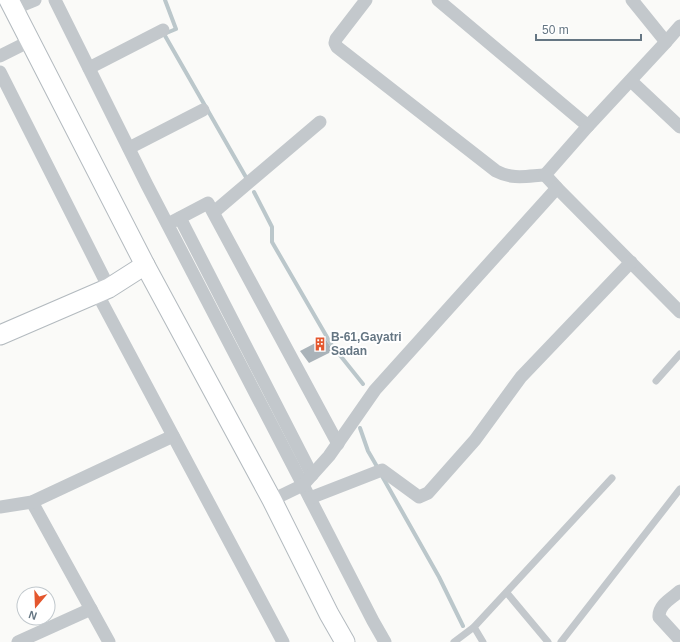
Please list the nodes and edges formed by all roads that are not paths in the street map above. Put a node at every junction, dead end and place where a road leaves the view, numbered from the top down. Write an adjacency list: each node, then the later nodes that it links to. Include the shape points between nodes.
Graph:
1 (35, 0): 6 (street)
2 (55, 0): 12 (street)
3 (366, 0): 20 (street, via 336,39 337,47 496,171 509,177)
4 (438, 0): 17 (street)
5 (632, 0): 10 (street)
6 (11, 4): 9 (main road)
7 (680, 26): 10 (street)
8 (163, 30): 12 (street)
9 (30, 41): 11 (street); 26 (main road)
10 (666, 42): 14 (street)
11 (0, 56)
12 (89, 68): 19 (street)
13 (0, 72): 27 (street)
14 (631, 81): 17 (street); 18 (street)
15 (203, 110): 19 (street)
16 (320, 122): 22 (street)
17 (588, 126): 20 (street)
18 (680, 127)
19 (129, 148): 24 (street)
20 (545, 175): 21 (street)
21 (557, 188): 25 (street); 33 (street, via 374,390)
22 (214, 212): 23 (street, via 208,203); 33 (street)
23 (180, 218): 24 (street); 35 (street)
24 (168, 224): 35 (street)
25 (630, 262): 28 (street); 37 (street, via 521,377 475,440 428,493 419,497 382,470)
26 (145, 265): 27 (main road); 38 (main road)
27 (103, 290): 29 (main road); 32 (street)
28 (680, 312)
29 (0, 335)
30 (680, 354): 31 (lane)
31 (656, 381)
32 (173, 436): 39 (street); 48 (street)
33 (338, 444): 35 (street)
34 (612, 478): 42 (lane)
35 (308, 480): 37 (street); 38 (street)
36 (680, 489): 54 (lane)
37 (310, 498): 50 (street)
38 (272, 500): 49 (main road)
39 (32, 502): 40 (street); 43 (street)
40 (0, 507)
41 (680, 591): 45 (street, via 662,606 659,616)
42 (507, 593): 44 (lane); 53 (lane)
43 (91, 609): 46 (street); 47 (street)
44 (474, 627): 51 (lane); 52 (lane)
45 (680, 640)
46 (18, 642)
47 (109, 642)
48 (283, 642)
49 (345, 642)
50 (385, 642)
51 (454, 642)
52 (483, 642)
53 (548, 642)
54 (561, 642)

